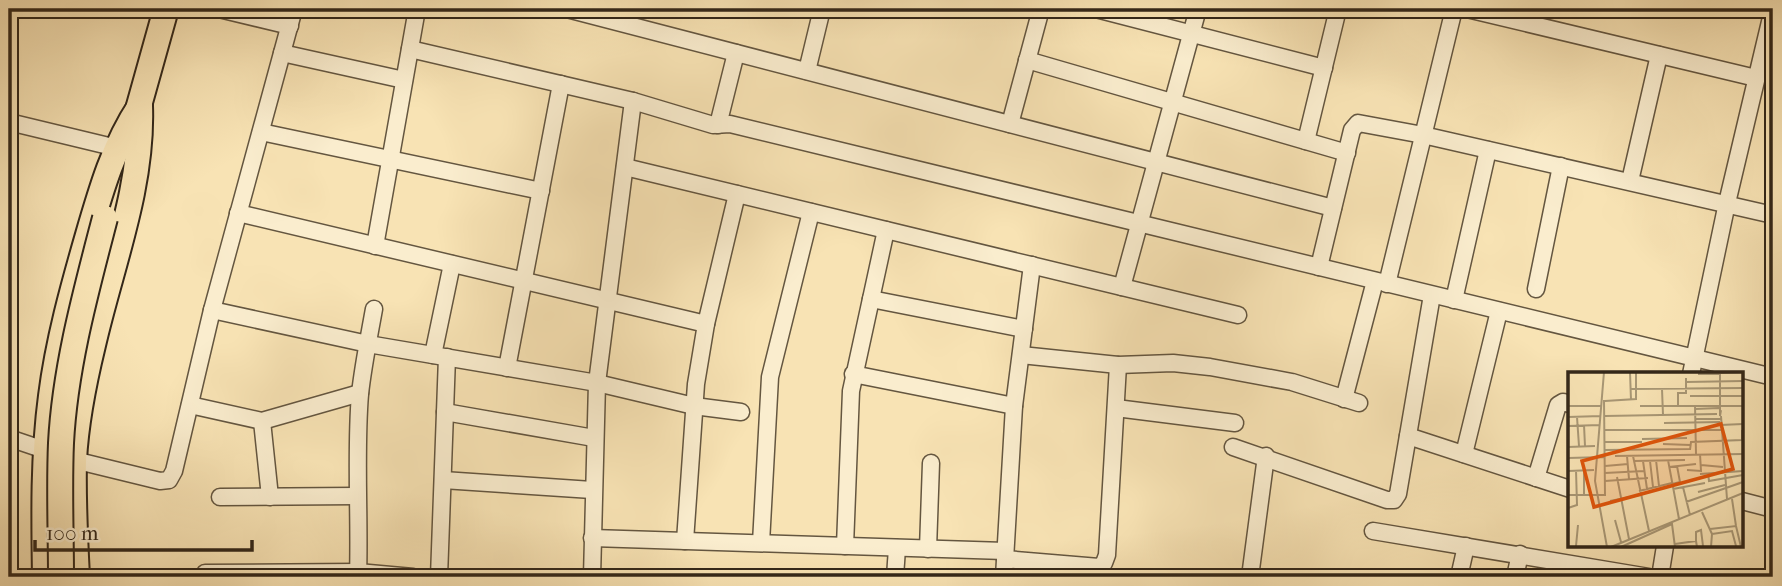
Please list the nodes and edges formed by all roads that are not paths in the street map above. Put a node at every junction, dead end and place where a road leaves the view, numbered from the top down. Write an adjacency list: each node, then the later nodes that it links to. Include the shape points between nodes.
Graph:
1 (166, 9): 29 (main road)
2 (219, 9): 15 (street)
3 (294, 9): 15 (street)
4 (417, 9): 17 (street)
5 (568, 9): 13 (street)
6 (822, 9): 23 (street)
7 (1041, 9): 21 (street)
8 (1096, 9): 16 (street)
9 (1198, 9): 16 (street)
10 (1338, 9): 22 (street)
11 (1454, 9): 34 (street)
12 (1467, 9): 20 (street)
13 (605, 13): 18 (street)
14 (1772, 13): 24 (street)
15 (290, 26): 19 (street)
16 (1191, 34): 22 (street); 28 (street)
17 (410, 49): 25 (street); 26 (street)
18 (736, 52): 23 (street); 32 (street)
19 (282, 54): 25 (street); 33 (street)
20 (1659, 55): 24 (street); 43 (street)
21 (1027, 60): 28 (street); 31 (street)
22 (1324, 68): 35 (street)
23 (807, 71): 31 (street)
24 (1756, 78): 46 (street)
25 (404, 80): 39 (street)
26 (561, 85): 27 (street); 44 (street)
27 (633, 101): 32 (street); 42 (street)
28 (1173, 102): 35 (street); 40 (street)
29 (140, 106): 36 (main road); 99 (main road, via 136,174 81,401); 125 (main road, bridge, via 105,218 76,336 61,443)
30 (9, 122): 36 (street)
31 (1010, 124): 40 (street)
32 (718, 125): 51 (street, via 730,124)
33 (261, 132): 39 (street); 49 (street)
34 (1423, 135): 37 (street); 38 (street, via 1358,123); 58 (street)
35 (1306, 141): 38 (street)
36 (117, 148): 96 (main road, via 60,344)
37 (1488, 150): 41 (street); 63 (street)
38 (1347, 153): 47 (street)
39 (390, 159): 44 (street); 53 (street)
40 (1156, 162): 47 (street); 51 (street)
41 (1562, 166): 43 (street); 60 (street)
42 (625, 167): 45 (street); 64 (street)
43 (1630, 181): 46 (street)
44 (541, 191): 57 (street)
45 (737, 194): 48 (street); 69 (street)
46 (1727, 203): 50 (street); 75 (street)
47 (1333, 208): 56 (street)
48 (811, 212): 52 (street); 113 (street, via 770,377)
49 (238, 213): 53 (street); 66 (street)
50 (1773, 215)
51 (1139, 223): 56 (street); 59 (street)
52 (886, 230): 55 (street); 62 (street)
53 (374, 246): 54 (street)
54 (452, 264): 57 (street); 73 (street)
55 (1032, 265): 59 (street); 70 (street)
56 (1319, 267): 58 (street)
57 (523, 281): 64 (street); 76 (street)
58 (1381, 282): 61 (street); 74 (street, via 1351,401 1292,382 1210,367)
59 (1122, 287): 68 (street)
60 (1536, 289)
61 (1432, 295): 63 (street); 92 (street)
62 (871, 299): 70 (street); 79 (street)
63 (1454, 300): 67 (street)
64 (608, 301): 69 (street); 81 (street)
65 (374, 309): 71 (street)
66 (212, 310): 71 (street); 84 (street)
67 (1499, 311): 75 (street); 97 (street)
68 (1238, 315)
69 (706, 324): 86 (street)
70 (1024, 329): 72 (street)
71 (368, 344): 73 (street); 82 (street)
72 (1021, 355): 74 (street); 85 (street)
73 (440, 356): 76 (street); 88 (street)
74 (1118, 365): 87 (street)
75 (1693, 366): 77 (street)
76 (507, 368): 81 (street)
77 (1737, 372)
78 (1744, 373): 80 (street)
79 (853, 374): 85 (street); 114 (street)
80 (1773, 377)
81 (597, 383): 86 (street); 94 (street)
82 (360, 393): 90 (street); 105 (street)
83 (1568, 403): 101 (street, via 1558,405)
84 (190, 405): 90 (street); 99 (street, via 169,480)
85 (1014, 405): 120 (street)
86 (694, 406): 89 (street); 112 (street)
87 (1116, 408): 91 (street); 120 (street, via 1104,563 1099,567)
88 (445, 412): 94 (street); 102 (street)
89 (741, 412)
90 (262, 421): 106 (street)
91 (1235, 423)
92 (1408, 436): 97 (street); 98 (street, via 1394,500)
93 (9, 438): 96 (street)
94 (594, 438): 104 (street)
95 (1233, 447): 98 (street)
96 (45, 449): 99 (street); 124 (main road)
97 (1464, 454): 101 (street)
98 (1266, 456): 132 (street)
99 (74, 460): 126 (main road)
100 (931, 463): 118 (street)
101 (1536, 478): 103 (street)
102 (443, 480): 104 (street); 128 (street)
103 (1568, 488)
104 (592, 490): 111 (street)
105 (357, 496): 106 (street); 123 (street)
106 (270, 497): 107 (street)
107 (220, 498)
108 (1744, 502): 109 (street)
109 (1773, 509)
110 (1373, 531): 115 (street)
111 (592, 538): 112 (street); 129 (street)
112 (685, 541): 113 (street)
113 (761, 543): 114 (street)
114 (845, 546): 116 (street)
115 (1466, 546): 119 (street); 133 (street)
116 (897, 548): 118 (street); 130 (street)
117 (1665, 548): 136 (street)
118 (928, 549): 120 (street)
119 (1520, 554): 134 (street); 135 (street)
120 (1005, 555): 131 (street)
121 (205, 573): 122 (street)
122 (276, 575): 123 (street)
123 (358, 575): 127 (street)
124 (45, 577)
125 (61, 577)
126 (77, 577)
127 (413, 577)
128 (439, 577)
129 (592, 577)
130 (895, 577)
131 (1004, 577)
132 (1250, 577)
133 (1459, 577)
134 (1515, 577)
135 (1649, 577)
136 (1660, 577)

